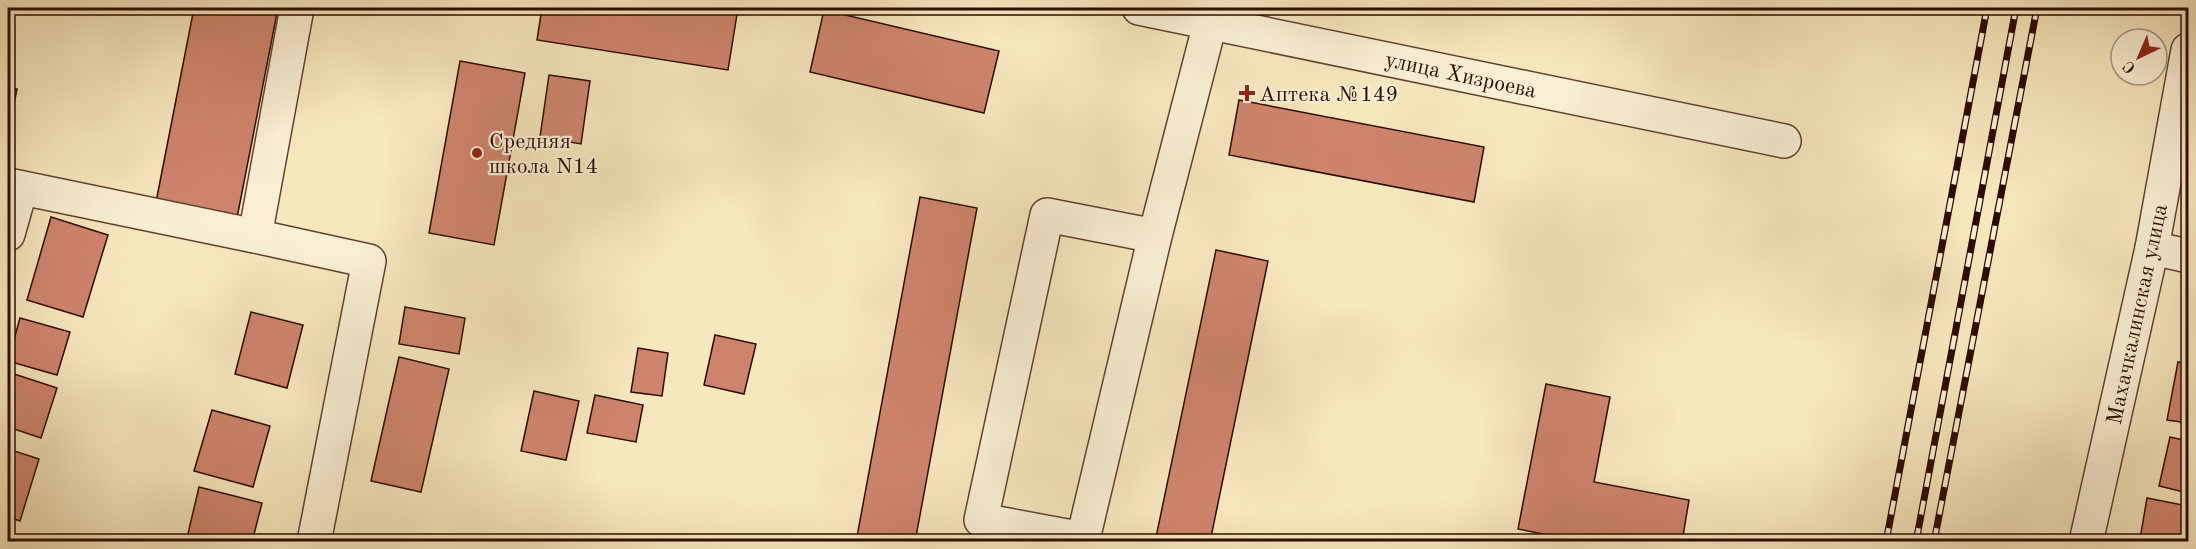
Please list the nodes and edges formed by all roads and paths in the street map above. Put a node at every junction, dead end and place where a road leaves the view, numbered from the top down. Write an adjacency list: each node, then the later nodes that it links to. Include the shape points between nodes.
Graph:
1 (297, 8): 8 (street)
2 (1139, 8): 3 (street, улица Хизроева)
3 (1213, 15): 5 (street, улица Хизроева); 9 (street)
4 (2188, 50): 10 (street, Махачкалинская улица)
5 (1784, 141)
6 (14, 186): 7 (street); 8 (street)
7 (8, 234)
8 (255, 236): 12 (street, via 369,261)
9 (1155, 236): 9 (street, via 1083,539 981,520 1047,215)
10 (2152, 248): 11 (street); 13 (street, Махачкалинская улица)
11 (2188, 256)
12 (314, 542)
13 (2086, 542)

